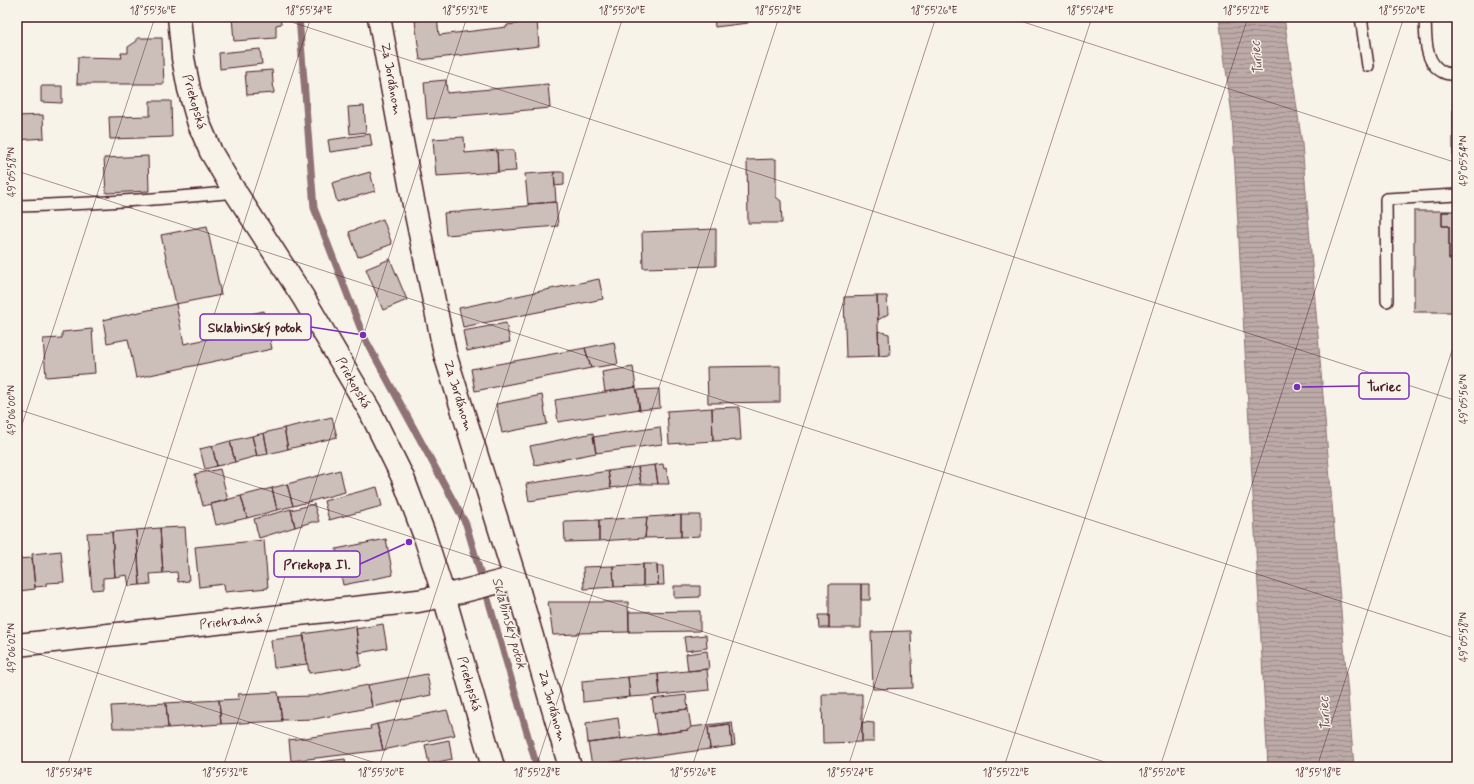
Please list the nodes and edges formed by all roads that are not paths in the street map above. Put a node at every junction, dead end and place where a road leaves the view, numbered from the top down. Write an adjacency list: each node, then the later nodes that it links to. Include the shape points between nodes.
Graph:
1 (180, 17): 7 (street, Priekopská, via 184,66 199,124 211,152)
2 (379, 17): 11 (street, Za Jordánom, via 412,195 446,354)
3 (1361, 17): 5 (lane)
4 (1425, 17): 6 (lane, via 1427,53 1433,64 1444,72)
5 (1368, 66)
6 (1457, 75)
7 (236, 192): 9 (lane, via 168,199); 12 (street, Priekopská, via 370,411 403,478)
8 (1457, 195): 10 (lane, via 1386,199)
9 (17, 206)
10 (1387, 301)
11 (515, 578): 12 (street, Priehradná); 15 (street, Za Jordánom)
12 (444, 596): 13 (street, Priehradná, via 418,601); 14 (street, Priekopská)
13 (17, 645)
14 (493, 767)
15 (570, 767)

